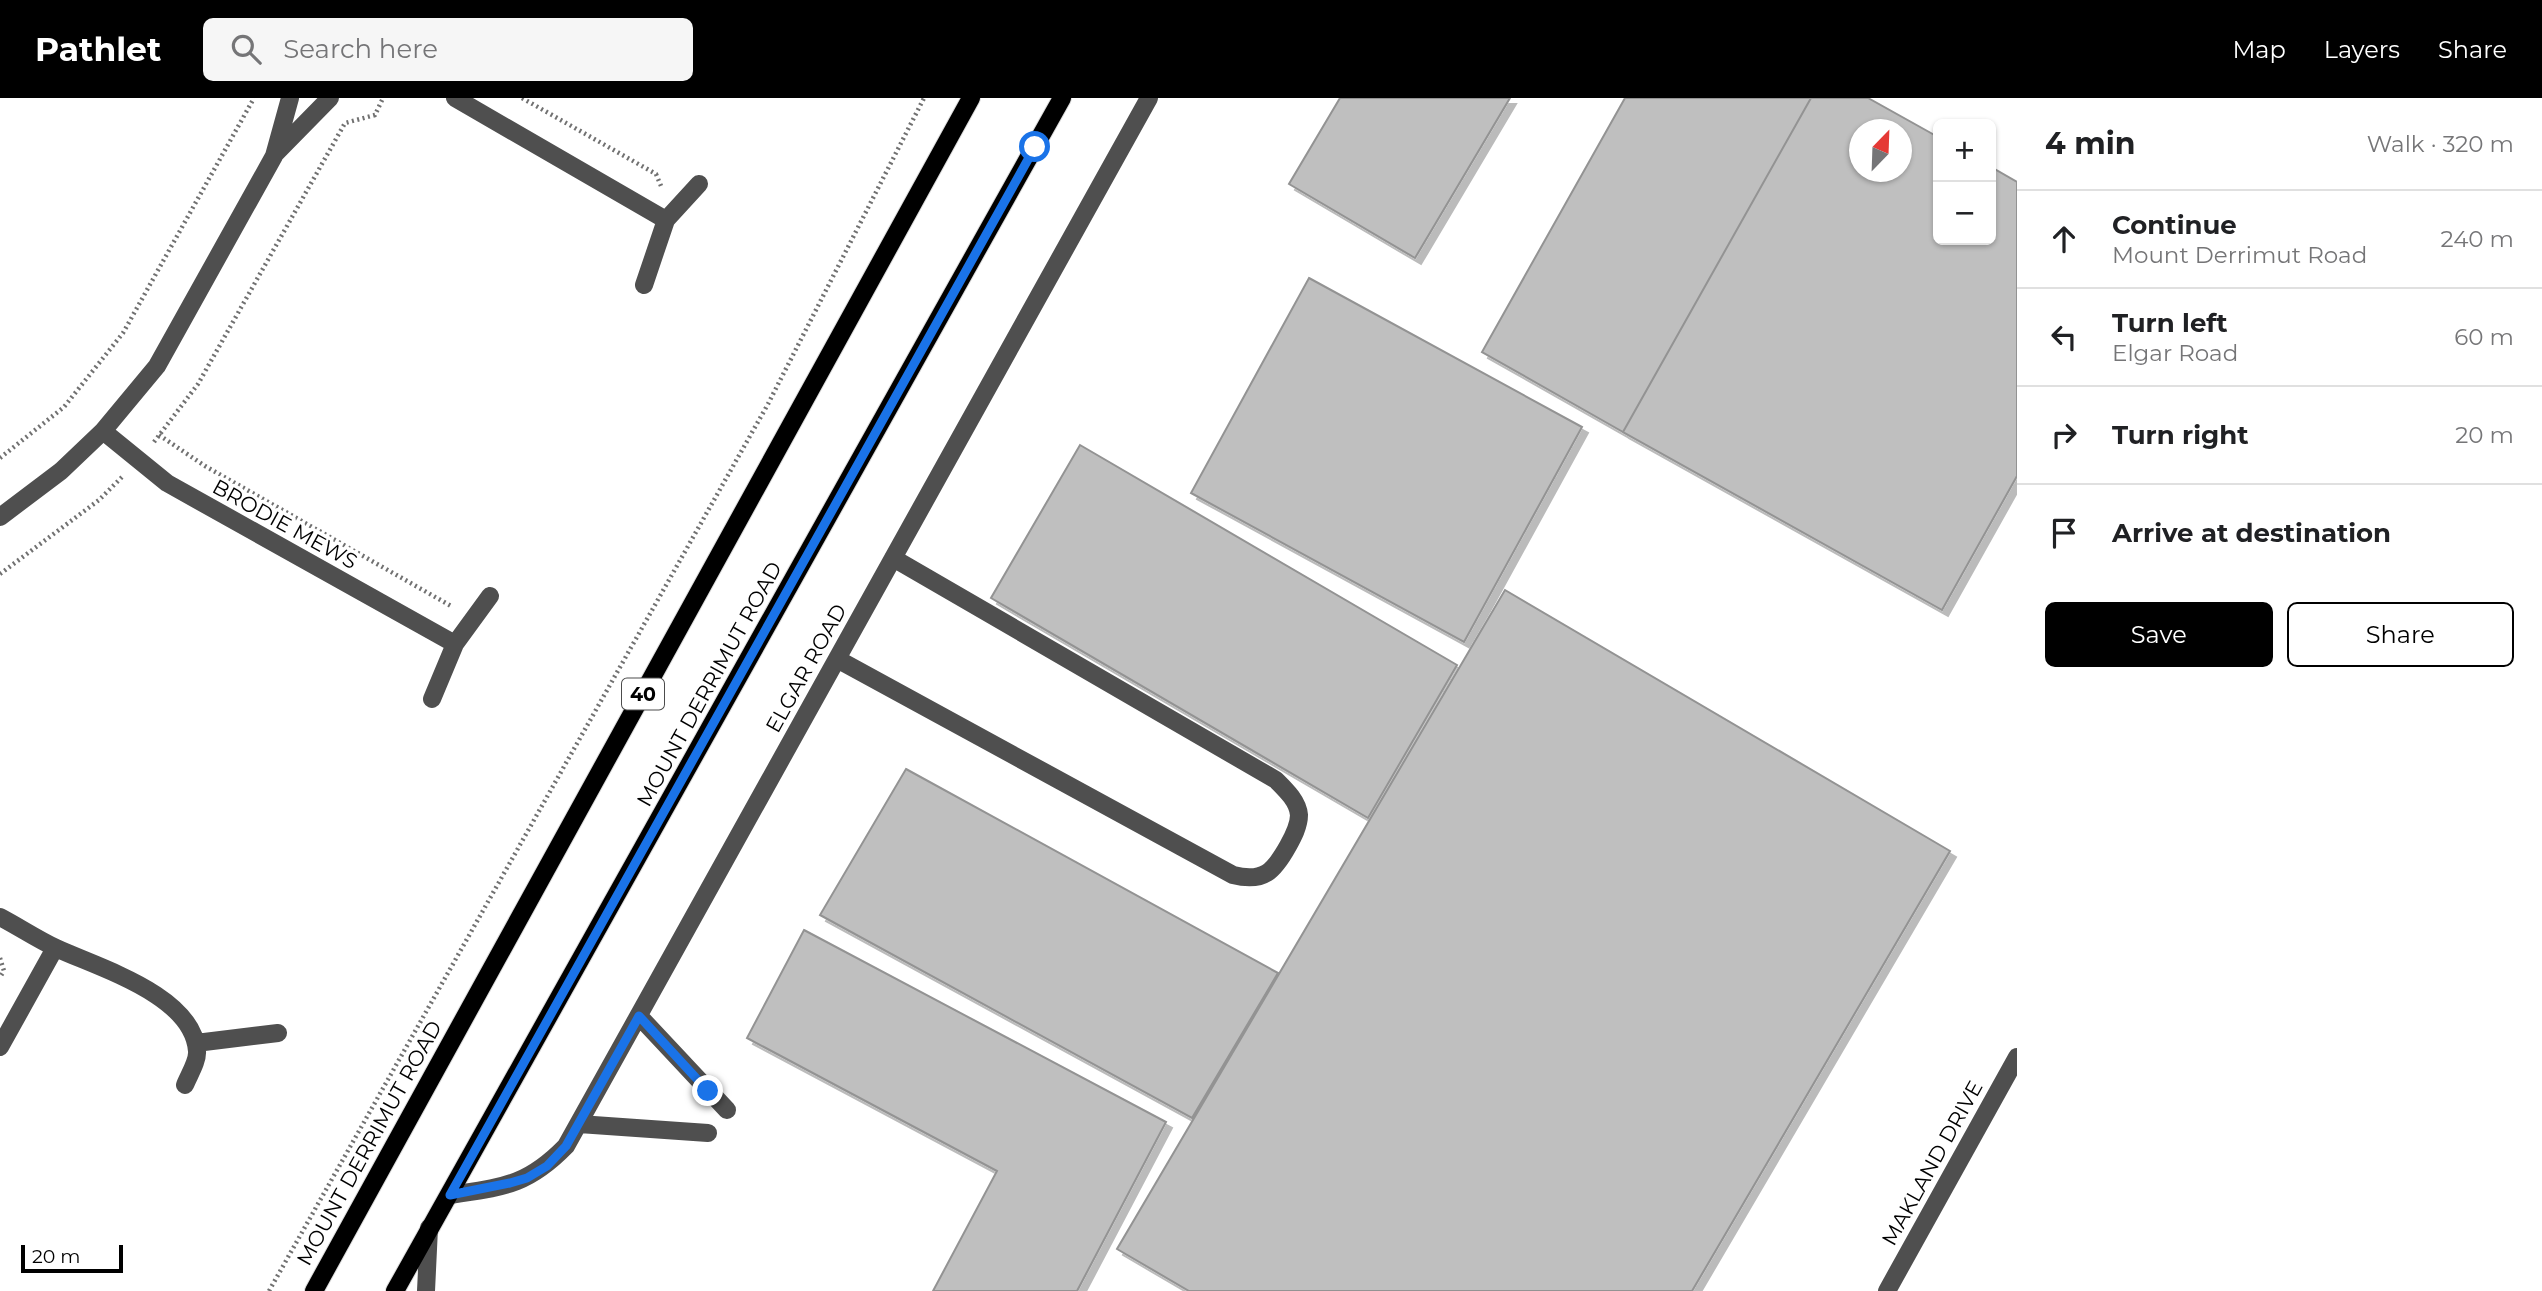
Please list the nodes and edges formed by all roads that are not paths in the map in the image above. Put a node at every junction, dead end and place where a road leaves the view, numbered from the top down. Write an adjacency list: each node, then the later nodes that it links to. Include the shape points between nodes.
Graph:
1 (290, 98): 7 (street)
2 (330, 98): 7 (street)
3 (455, 98): 9 (street)
4 (971, 98): 31 (main road, MOUNT DERRIMUT ROAD / 40)
5 (1062, 98): 29 (main road, MOUNT DERRIMUT ROAD)
6 (1149, 98): 13 (street, ELGAR ROAD)
7 (274, 156): 11 (street, via 157,366)
8 (699, 184): 9 (street)
9 (659, 217): 10 (street)
10 (644, 285)
11 (103, 431): 12 (street, via 61,471); 15 (street, BRODIE MEWS, via 191,498)
12 (0, 517)
13 (893, 558): 16 (street, ELGAR ROAD); 16 (street, via 1276,780 1291,795 1299,814 1295,834 1276,866 1264,875 1248,878 1233,874)
14 (491, 596): 15 (street)
15 (455, 644): 17 (street)
16 (836, 659): 20 (street, ELGAR ROAD)
17 (432, 699)
18 (0, 917): 19 (street)
19 (55, 948): 22 (street, via 129,979 167,1002 193,1031); 23 (street)
20 (639, 1016): 26 (street); 27 (street, ELGAR ROAD)
21 (278, 1033): 22 (street)
22 (196, 1043): 25 (street, via 198,1054)
23 (0, 1047)
24 (2017, 1057): 34 (street, MAKLAND DRIVE)
25 (185, 1085)
26 (727, 1110)
27 (579, 1124): 28 (street); 29 (street, ELGAR ROAD, via 547,1166 527,1178)
28 (708, 1133)
29 (450, 1195): 30 (main road, MOUNT DERRIMUT ROAD)
30 (429, 1228): 32 (main road, MOUNT DERRIMUT ROAD); 33 (street)
31 (314, 1291)
32 (395, 1291)
33 (426, 1291)
34 (1887, 1291)

